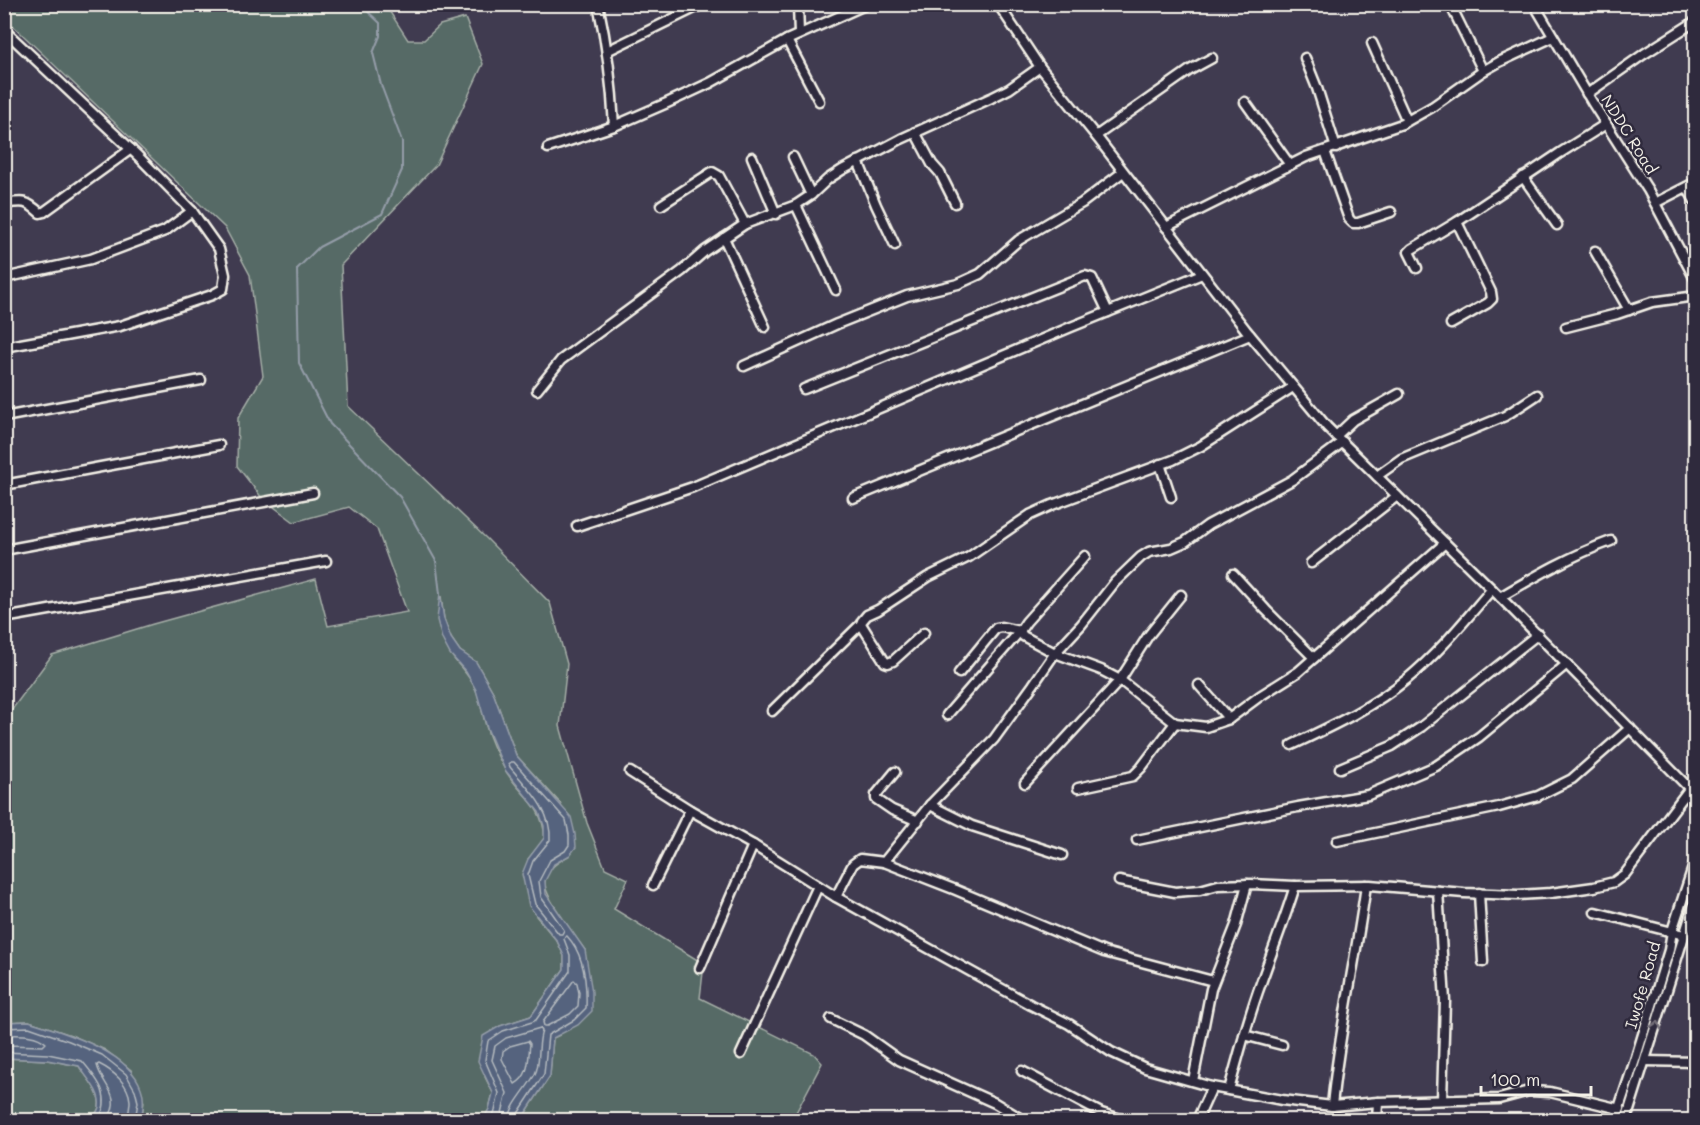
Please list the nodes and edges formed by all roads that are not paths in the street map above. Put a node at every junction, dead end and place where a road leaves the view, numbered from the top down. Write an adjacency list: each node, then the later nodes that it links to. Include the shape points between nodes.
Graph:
1 (598, 4): 14 (street)
2 (703, 4): 14 (street)
3 (798, 4): 10 (street)
4 (867, 4): 10 (street)
5 (998, 4): 17 (street)
6 (1450, 4): 18 (street)
7 (1534, 4): 11 (street, NDDC Road)
8 (1695, 21): 19 (street)
9 (5, 32): 29 (street)
10 (799, 34): 12 (street)
11 (1553, 37): 18 (street); 19 (street, NDDC Road)
12 (787, 40): 20 (street); 24 (street, via 710,83)
13 (1372, 43): 22 (street)
14 (607, 51): 24 (street)
15 (1212, 58): 26 (street)
16 (1305, 58): 28 (street)
17 (1040, 67): 25 (street, via 991,98); 26 (street)
18 (1484, 71): 22 (street)
19 (1587, 94): 23 (street, NDDC Road)
20 (819, 101)
21 (1245, 102): 34 (street)
22 (1407, 121): 28 (street)
23 (1606, 124): 36 (street); 41 (street, NDDC Road)
24 (614, 126): 27 (street)
25 (915, 132): 33 (street); 40 (street)
26 (1096, 136): 35 (street)
27 (548, 148)
28 (1336, 148): 30 (street)
29 (131, 149): 43 (street, via 44,212 24,201); 46 (street)
30 (1324, 151): 34 (street); 47 (street, via 1353,223)
31 (793, 156): 39 (street)
32 (752, 157): 48 (street)
33 (858, 161): 39 (street); 54 (street)
34 (1290, 165): 52 (street)
35 (1123, 172): 52 (street); 69 (street, via 1083,203 1019,240 980,274 958,284 907,296)
36 (1523, 177): 49 (street); 51 (street)
37 (1695, 182): 38 (street)
38 (1687, 187): 41 (street); 42 (street)
39 (811, 195): 45 (street)
40 (955, 203)
41 (1655, 203): 59 (street, NDDC Road)
42 (1695, 203)
43 (4, 204)
44 (661, 205): 50 (street, via 712,172 719,176)
45 (796, 205): 48 (street); 60 (street)
46 (192, 211): 58 (street, via 165,231 91,259); 68 (street, via 219,249 225,275 223,289 120,326)
47 (1391, 212)
48 (776, 214): 50 (street)
49 (1457, 222): 56 (street, via 1409,252); 64 (street, via 1492,299)
50 (745, 224): 53 (street)
51 (1557, 225)
52 (1166, 227): 57 (street)
53 (724, 238): 65 (street); 73 (street, via 561,360)
54 (895, 245)
55 (1595, 251): 62 (street)
56 (1417, 268)
57 (1203, 274): 63 (street); 67 (street)
58 (4, 278)
59 (1695, 281)
60 (836, 290)
61 (1695, 296): 62 (street, via 1652,302)
62 (1629, 310): 66 (street)
63 (1108, 312): 72 (street, via 1092,278 1085,276); 87 (street, via 693,487)
64 (1451, 324)
65 (765, 327)
66 (1566, 327)
67 (1250, 335): 71 (street); 86 (street)
68 (4, 347)
69 (744, 366)
70 (201, 380): 76 (street)
71 (1293, 387): 77 (street); 80 (street, via 1201,446)
72 (804, 388)
73 (537, 390)
74 (1399, 394): 77 (street, via 1353,420)
75 (1537, 395): 81 (street, via 1505,416 1401,459)
76 (4, 417)
77 (1336, 435): 78 (street)
78 (1343, 442): 81 (street); 103 (street, via 1292,480 1208,525 1185,542 1141,557 1114,582 1081,626)
79 (219, 444): 82 (street)
80 (1160, 464): 85 (street); 99 (street, via 1030,515 969,557 867,615)
81 (1377, 476): 84 (street)
82 (4, 485)
83 (313, 493): 90 (street)
84 (1397, 496): 89 (street); 93 (street)
85 (1172, 497)
86 (853, 498)
87 (577, 526)
88 (1611, 541): 97 (street, via 1546,570)
89 (1445, 543): 95 (street); 104 (street)
90 (4, 550)
91 (1085, 556): 100 (street)
92 (326, 561): 98 (street)
93 (1311, 563)
94 (1233, 574): 104 (street)
95 (1492, 589): 97 (street); 114 (street, via 1407,679 1344,720)
96 (1181, 595): 107 (street)
97 (1500, 597): 102 (street)
98 (4, 618)
99 (861, 624): 101 (street, via 888,663); 109 (street)
100 (1020, 631): 103 (street); 106 (street, via 996,628); 110 (street)
101 (924, 633)
102 (1538, 634): 105 (street); 115 (street, via 1421,727 1392,746)
103 (1054, 653): 107 (street); 121 (street, via 994,739)
104 (1314, 658): 111 (street)
105 (1567, 664): 113 (street); 124 (street, via 1479,737 1436,766 1376,792)
106 (959, 673)
107 (1120, 680): 112 (street); 118 (street)
108 (1199, 685): 111 (street)
109 (772, 711)
110 (947, 715)
111 (1229, 719): 112 (street, via 1206,727)
112 (1175, 723): 119 (street, via 1132,776)
113 (1630, 728): 120 (street); 125 (street, via 1572,779 1538,796)
114 (1292, 745)
115 (1340, 768)
116 (630, 772): 122 (street)
117 (895, 772): 123 (street, via 876,799)
118 (1025, 783)
119 (1078, 788)
120 (1693, 792): 137 (street, via 1614,882 1551,893)
121 (930, 805): 123 (street); 127 (street, via 972,826)
122 (690, 810): 126 (street); 132 (street)
123 (918, 821): 129 (street)
124 (1137, 840)
125 (1337, 841)
126 (753, 845): 134 (street); 144 (street)
127 (1062, 855)
128 (1695, 858): 141 (street, Iwofe Road)
129 (884, 862): 138 (street, via 860,858); 145 (street, via 1104,952)
130 (1119, 881): 131 (street, via 1175,892)
131 (1247, 884): 135 (street); 145 (street, via 1236,925)
132 (653, 885)
133 (1366, 885): 135 (street); 136 (street); 158 (street)
134 (818, 886): 138 (street); 149 (street)
135 (1295, 886): 147 (street)
136 (1438, 891): 137 (street); 156 (street, via 1445,1001)
137 (1479, 893): 143 (street)
138 (836, 897): 153 (street, via 1069,1024 1111,1052 1145,1068)
139 (1695, 898): 142 (street, Iwofe Road)
140 (1595, 912): 141 (street)
141 (1672, 931): 142 (street); 159 (street, Iwofe Road)
142 (1684, 935): 150 (street, Iwofe Road, one-way to 142)
143 (1483, 962)
144 (700, 968)
145 (1213, 981): 153 (street)
146 (831, 1019): 160 (street, via 864,1035 899,1060 995,1103)
147 (1244, 1035): 148 (street); 155 (street)
148 (1282, 1045)
149 (741, 1054)
150 (1645, 1061): 151 (street); 165 (street, Iwofe Road)
151 (1695, 1062)
152 (1022, 1071): 161 (street, via 1101,1113)
153 (1193, 1081): 154 (street)
154 (1212, 1088): 155 (street); 162 (street)
155 (1229, 1090): 158 (street)
156 (1442, 1100): 157 (street); 159 (street, via 1499,1099 1529,1091 1550,1092)
157 (1378, 1102): 158 (street); 163 (street)
158 (1332, 1106)
159 (1620, 1109): 164 (street, Iwofe Road)
160 (1018, 1119)
161 (1124, 1120)
162 (1197, 1120)
163 (1377, 1120)
164 (1616, 1120)
165 (1626, 1120)

